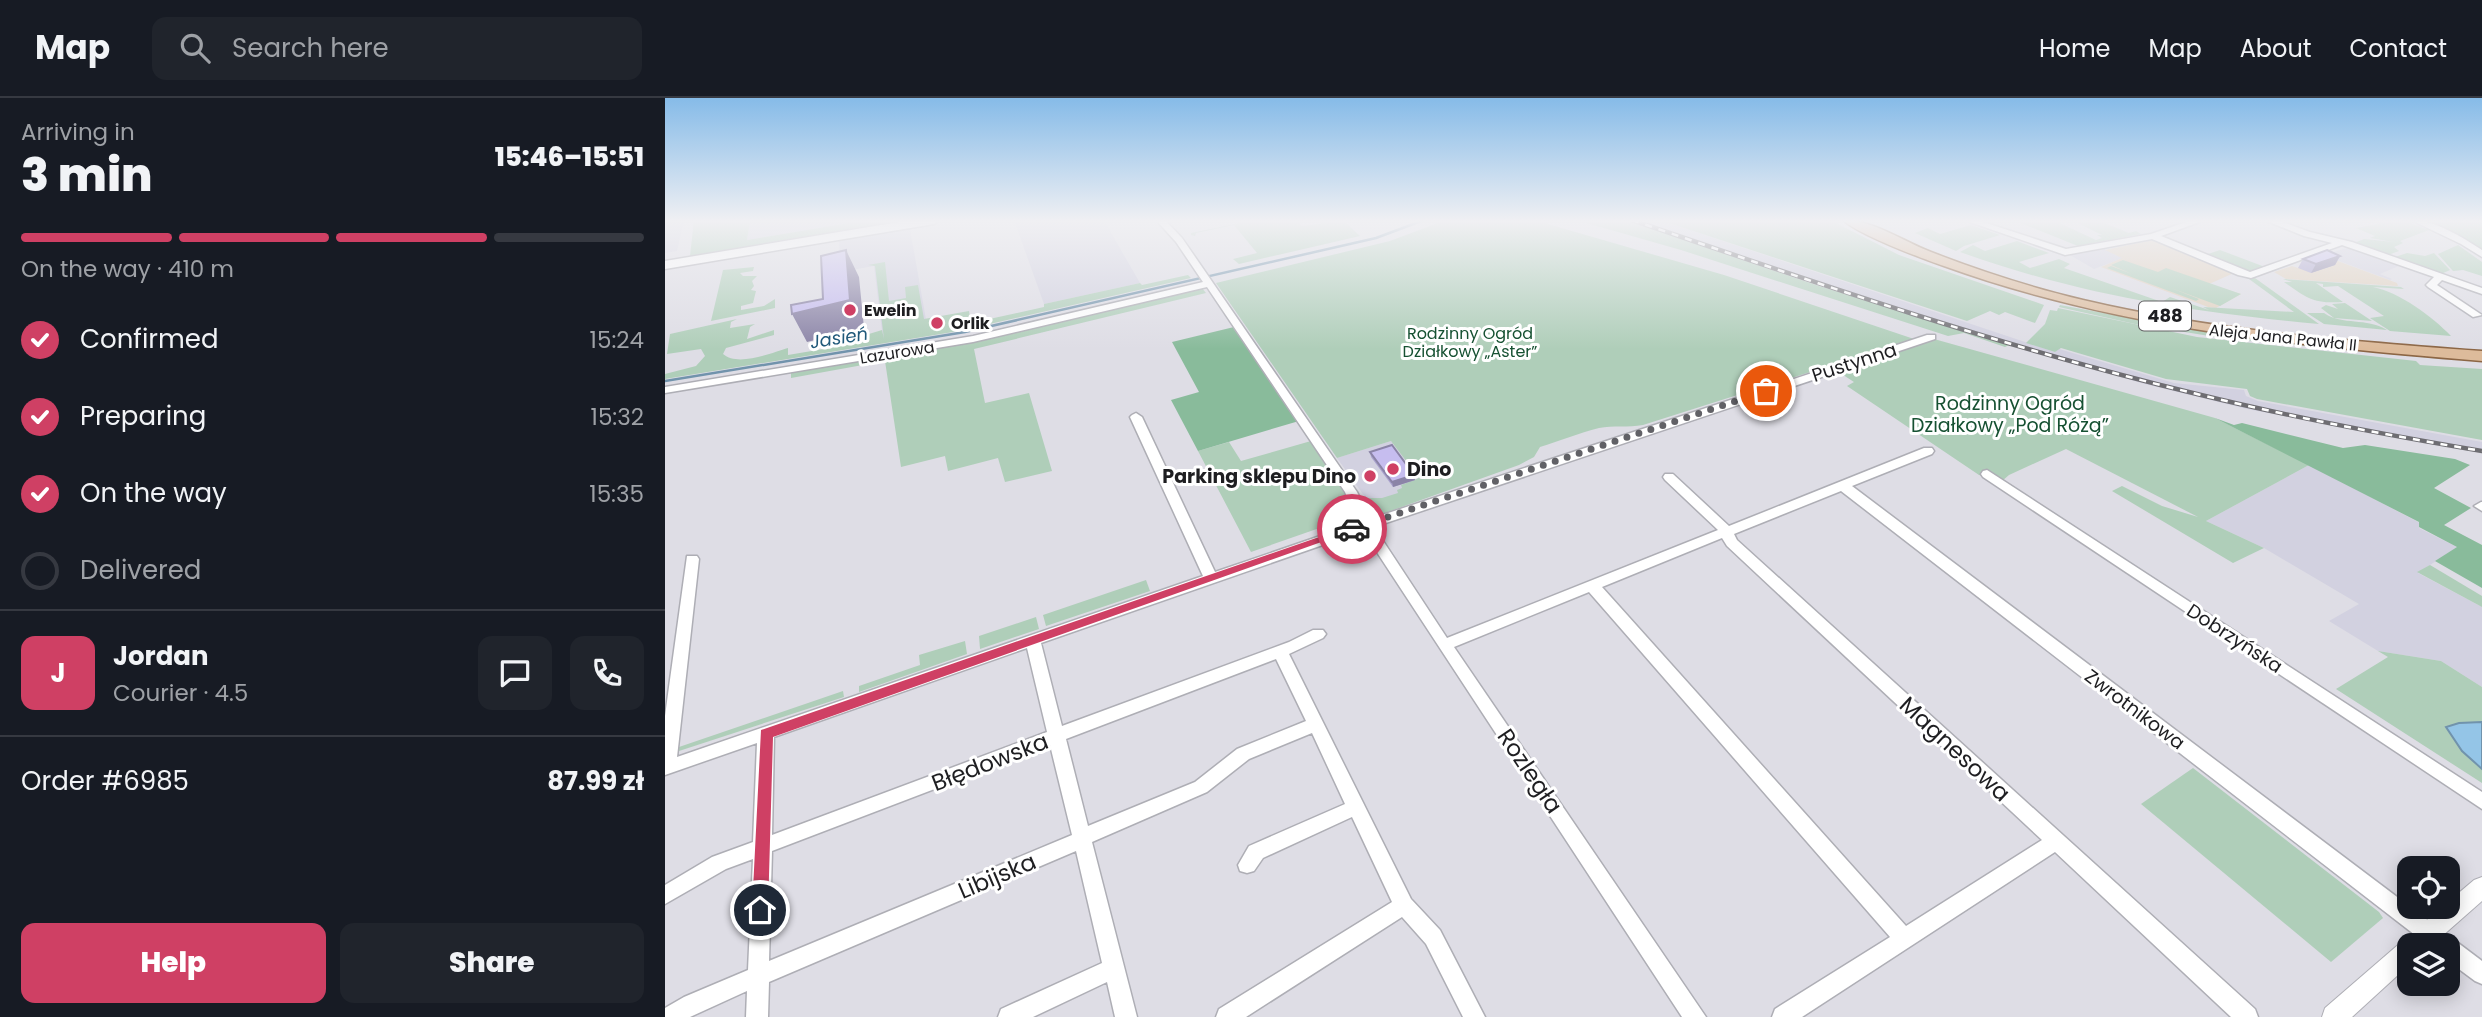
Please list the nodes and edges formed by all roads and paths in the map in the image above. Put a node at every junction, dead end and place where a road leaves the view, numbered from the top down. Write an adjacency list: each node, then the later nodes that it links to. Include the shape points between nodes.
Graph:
1 (1194, 263): 8 (street, Rozległa)
2 (1943, 263): 13 (main road, Aleja Jana Pawła II / 488, via 2089,307 2236,334)
3 (1963, 263): 12 (main road, Aleja Jana Pawła II / 488, via 2097,302 2217,324)
4 (2221, 263): 5 (street, via 2251,275)
5 (2284, 263)
6 (2401, 263): 7 (street)
7 (2440, 276): 9 (street); 10 (street, via 2431,285)
8 (1206, 280): 14 (street, Lazurowa, via 972,339); 20 (street, Rozległa, via 1351,492)
9 (2482, 291)
10 (2477, 315)
11 (1931, 337): 20 (street, Pustynna)
12 (2482, 348)
13 (2482, 358)
14 (665, 390)
15 (1136, 417): 23 (street)
16 (1928, 451): 19 (street)
17 (1987, 474): 33 (street, Dobrzyńska)
18 (1669, 477): 21 (street, Magnesowa)
19 (1842, 485): 21 (street); 42 (street, Zwrotnikowa)
20 (1366, 525): 23 (street, Pustynna); 27 (street, Rozległa)
21 (1725, 532): 24 (street); 36 (street, Magnesowa)
22 (692, 559): 32 (street)
23 (1210, 579): 26 (street, Pustynna)
24 (1592, 586): 27 (street); 44 (street)
25 (1318, 634): 28 (street, Błędowska)
26 (1033, 641): 30 (street, Pustynna); 31 (street)
27 (1444, 645): 56 (street, Rozległa)
28 (1280, 651): 29 (street); 31 (street, Błędowska)
29 (1317, 724): 34 (street); 35 (street, Libijska, via 1243,754 1201,787)
30 (766, 733): 32 (street, Pustynna); 37 (street)
31 (1056, 736): 35 (street); 37 (street, Błędowska)
32 (666, 768)
33 (2482, 801)
34 (1356, 807): 38 (street, via 1256,852); 41 (street)
35 (1082, 839): 47 (street); 49 (street, Libijska)
36 (2056, 841): 44 (street); 58 (street, Magnesowa)
37 (762, 847): 40 (street, Błędowska, via 719,863); 49 (street)
38 (1247, 865)
39 (2482, 887): 43 (street)
40 (665, 895)
41 (1404, 905): 54 (street); 55 (street, via 1433,937)
42 (2419, 933)
43 (2437, 933)
44 (1904, 938): 57 (street)
45 (2460, 957): 48 (street)
46 (2397, 961): 59 (street)
47 (1114, 968): 52 (street); 53 (street)
48 (2482, 974)
49 (758, 976): 50 (street, Libijska); 51 (street)
50 (670, 1017)
51 (757, 1017)
52 (1009, 1017)
53 (1126, 1017)
54 (1227, 1017)
55 (1474, 1017)
56 (1695, 1017)
57 (1783, 1017)
58 (2247, 1017)
59 (2334, 1017)

